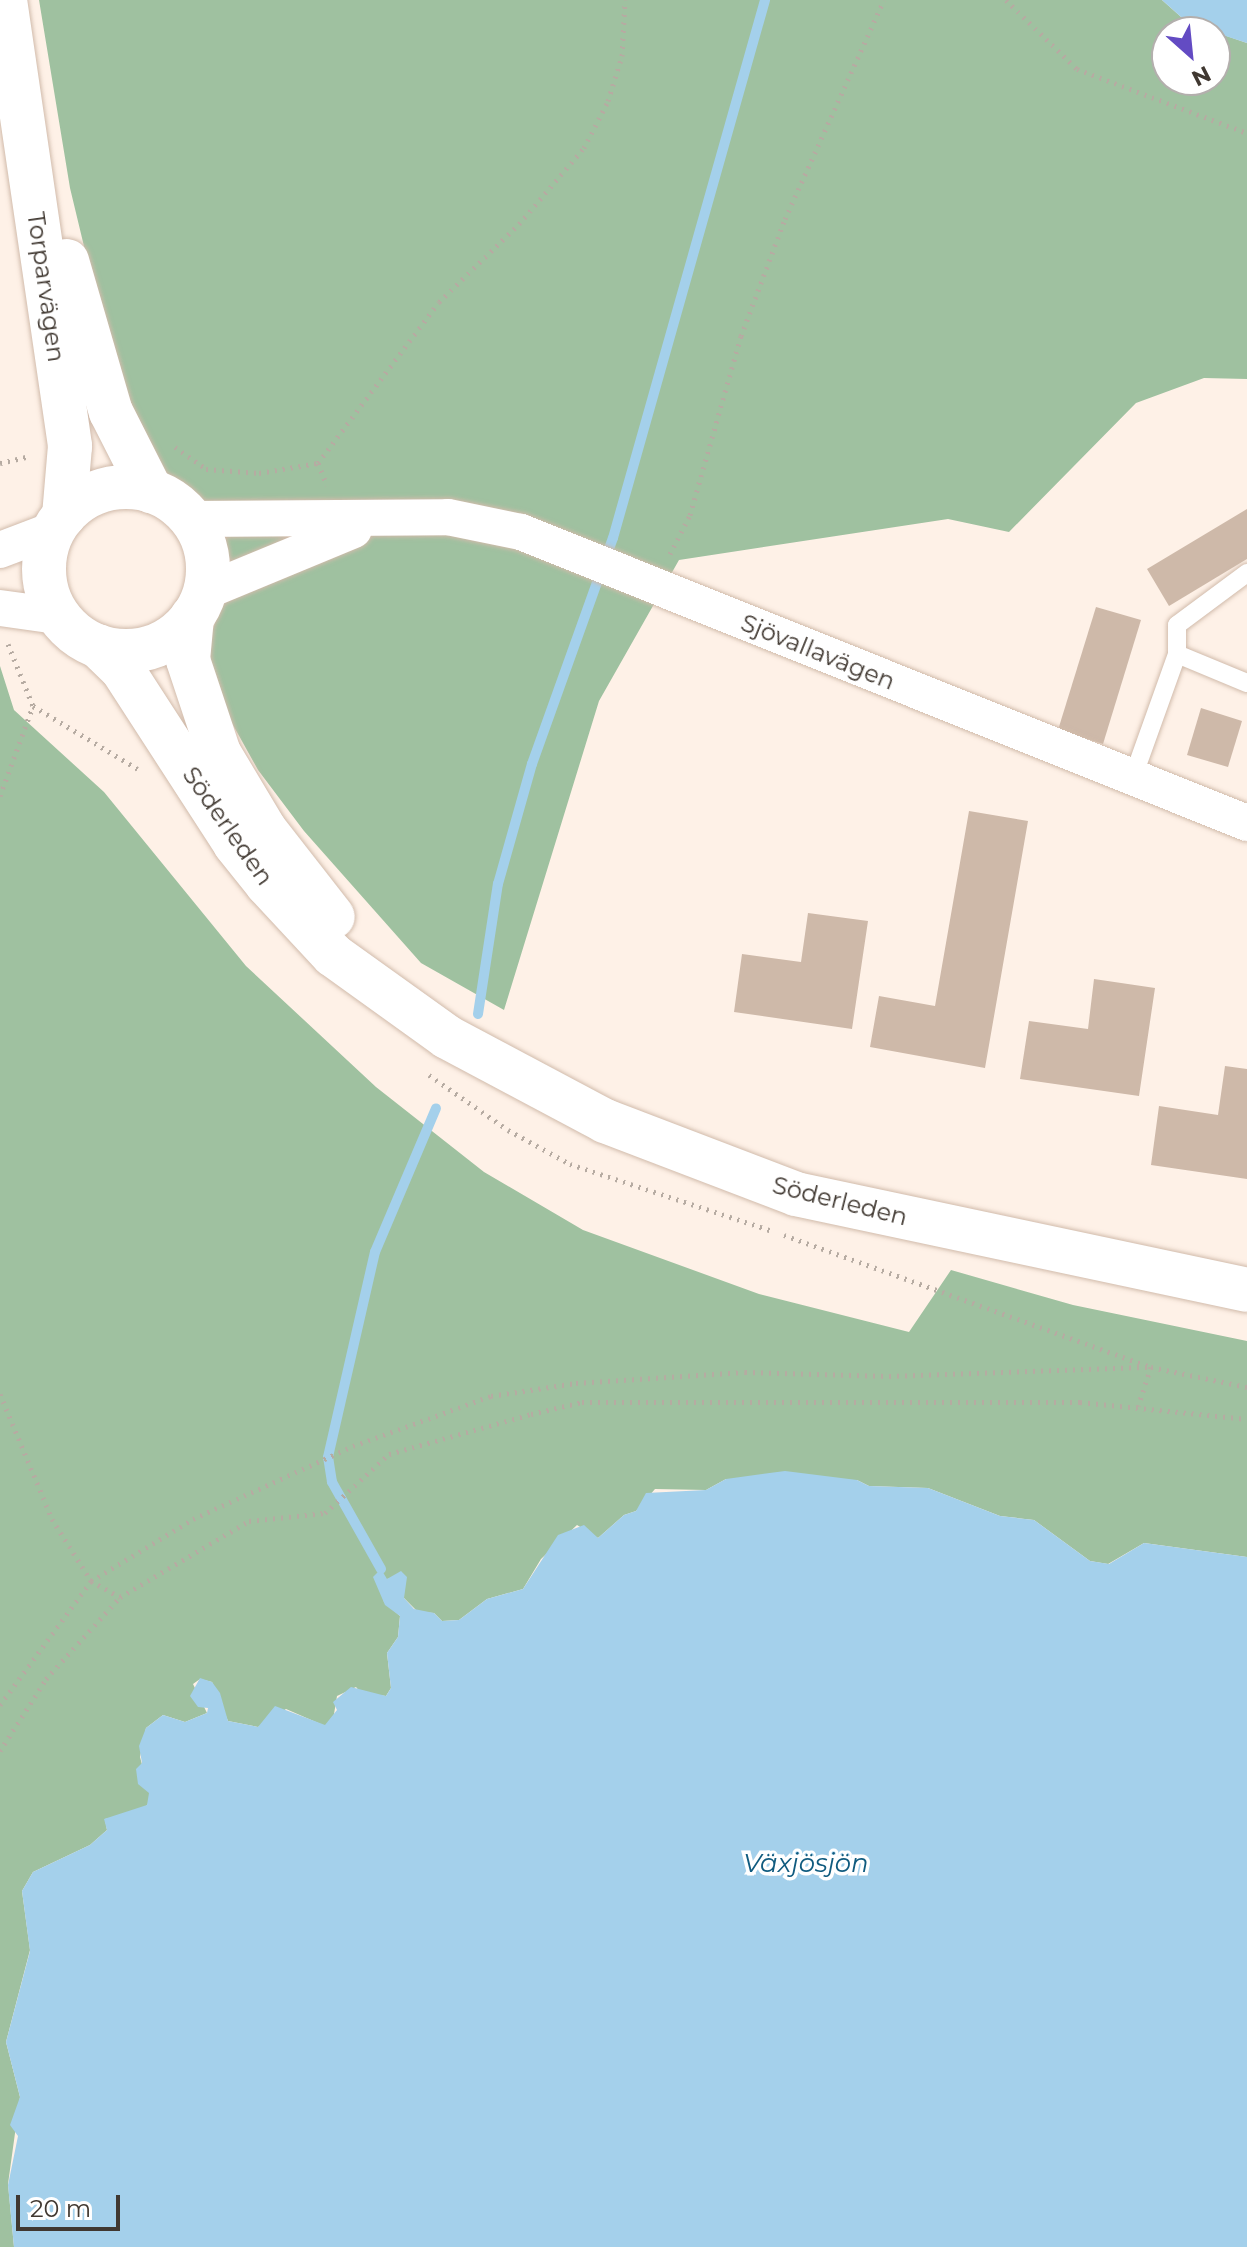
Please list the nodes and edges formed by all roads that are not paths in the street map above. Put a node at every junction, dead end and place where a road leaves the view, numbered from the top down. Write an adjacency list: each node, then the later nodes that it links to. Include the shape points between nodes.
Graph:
1 (5, 0): 2 (street, Torparvägen)
2 (13, 58): 3 (street, Torparvägen, via 102,387 120,435); 6 (street, Torparvägen, via 70,446)
3 (151, 491): 4 (street); 6 (street, via 104,491)
4 (191, 519): 5 (street, Sjövallavägen); 9 (street, via 205,548)
5 (381, 520): 9 (street, Sjövallavägen, via 299,549); 15 (street, Sjövallavägen, via 448,517 521,532)
6 (59, 522): 7 (street); 11 (street, via 44,573)
7 (0, 550)
8 (1247, 573): 13 (lane, via 1177,625)
9 (198, 604): 12 (street, via 174,635 150,647); 17 (street, Söderleden, via 188,660 230,776)
10 (0, 608): 11 (street)
11 (58, 616): 12 (street, via 76,635)
12 (98, 646): 17 (street, Söderleden, via 122,669 235,844 267,884 333,955)
13 (1177, 654): 14 (lane); 15 (lane)
14 (1247, 683)
15 (1132, 780): 16 (street, Sjövallavägen)
16 (1247, 823)
17 (380, 985): 18 (street, Söderleden, via 447,1037 605,1121 796,1194)
18 (1247, 1290)

